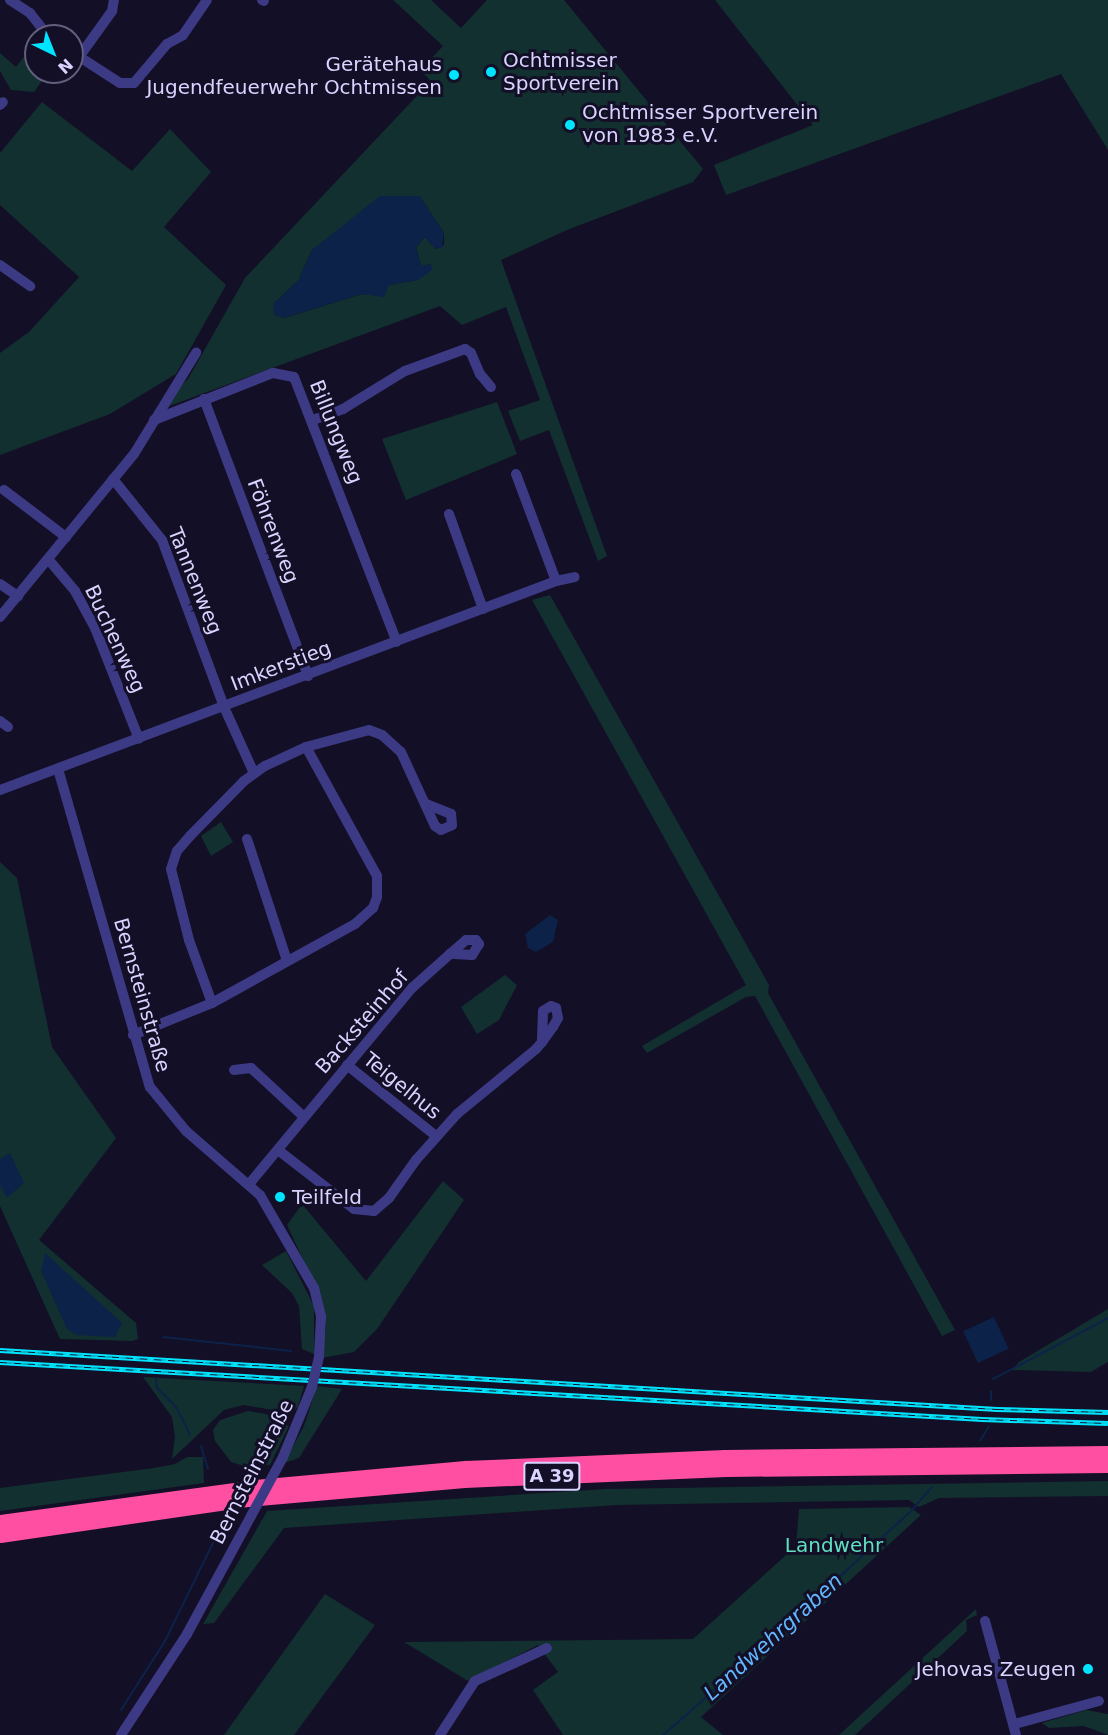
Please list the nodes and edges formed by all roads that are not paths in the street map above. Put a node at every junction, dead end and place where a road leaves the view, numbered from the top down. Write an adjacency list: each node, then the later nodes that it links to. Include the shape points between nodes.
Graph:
1 (10, 0): 4 (street)
2 (114, 0): 5 (street, via 112,11)
3 (207, 0): 6 (street, via 183,35 167,44 134,83 120,83)
4 (39, 24)
5 (84, 44)
6 (84, 59)
7 (0, 265): 8 (street)
8 (30, 286)
9 (196, 353): 12 (street)
10 (491, 387): 13 (street, via 465,349 405,371 350,405)
11 (204, 399): 12 (street, Billungweg); 13 (street, Billungweg, via 281,371 298,384); 27 (street, Föhrenweg)
12 (154, 420): 15 (street, via 139,448)
13 (313, 420): 26 (street, Billungweg)
14 (516, 474): 21 (street)
15 (113, 479): 18 (street); 28 (street, Tannenweg, via 162,540)
16 (4, 490): 18 (street)
17 (449, 514): 24 (street)
18 (66, 537): 19 (street)
19 (48, 559): 23 (street); 29 (street, Buchenweg, via 75,591 95,628)
20 (575, 578): 21 (street, Imkerstieg)
21 (556, 581): 24 (street, Imkerstieg)
22 (0, 584): 23 (street)
23 (18, 596): 25 (street)
24 (483, 609): 26 (street, Imkerstieg)
25 (0, 617)
26 (397, 642): 27 (street, Imkerstieg)
27 (308, 676): 28 (street, Imkerstieg)
28 (224, 707): 29 (street, Imkerstieg); 32 (street, Tannenweg)
29 (139, 739): 31 (street, Imkerstieg)
30 (306, 747): 32 (street); 34 (street, via 356,731 382,735 401,752); 37 (street, via 376,876 377,897 365,918)
31 (58, 769): 33 (street, Imkerstieg); 39 (street, Bernsteinstraße)
32 (254, 773): 38 (street, via 191,835 172,860 172,879)
33 (0, 790)
34 (426, 804)
35 (247, 838): 37 (street)
36 (450, 954): 41 (street, Backsteinhof, via 412,988)
37 (287, 961): 38 (street)
38 (212, 1003): 39 (street)
39 (132, 1035): 46 (street, Bernsteinstraße, via 142,1070 157,1099 186,1131)
40 (542, 1042): 44 (street, via 480,1092)
41 (346, 1065): 43 (street, Backsteinhof); 44 (street, Teigelhus)
42 (234, 1070): 43 (street, via 251,1068)
43 (304, 1117): 45 (street, Backsteinhof)
44 (436, 1136): 45 (street, via 382,1206 364,1212 354,1209)
45 (278, 1150): 46 (street, Backsteinhof)
46 (250, 1183): 55 (street, Bernsteinstraße, bridge, via 314,1288 321,1317 312,1387 283,1457 187,1634)
47 (1108, 1453): 49 (highway, A 39, via 725,1457 465,1468 255,1486)
48 (1108, 1465): 50 (highway, A 39, via 726,1469 464,1480 248,1499)
49 (0, 1522)
50 (0, 1534)
51 (985, 1621): 54 (street)
52 (548, 1648): 56 (street, via 475,1681)
53 (1099, 1701): 54 (street)
54 (1015, 1729)
55 (121, 1735)
56 (440, 1735)

